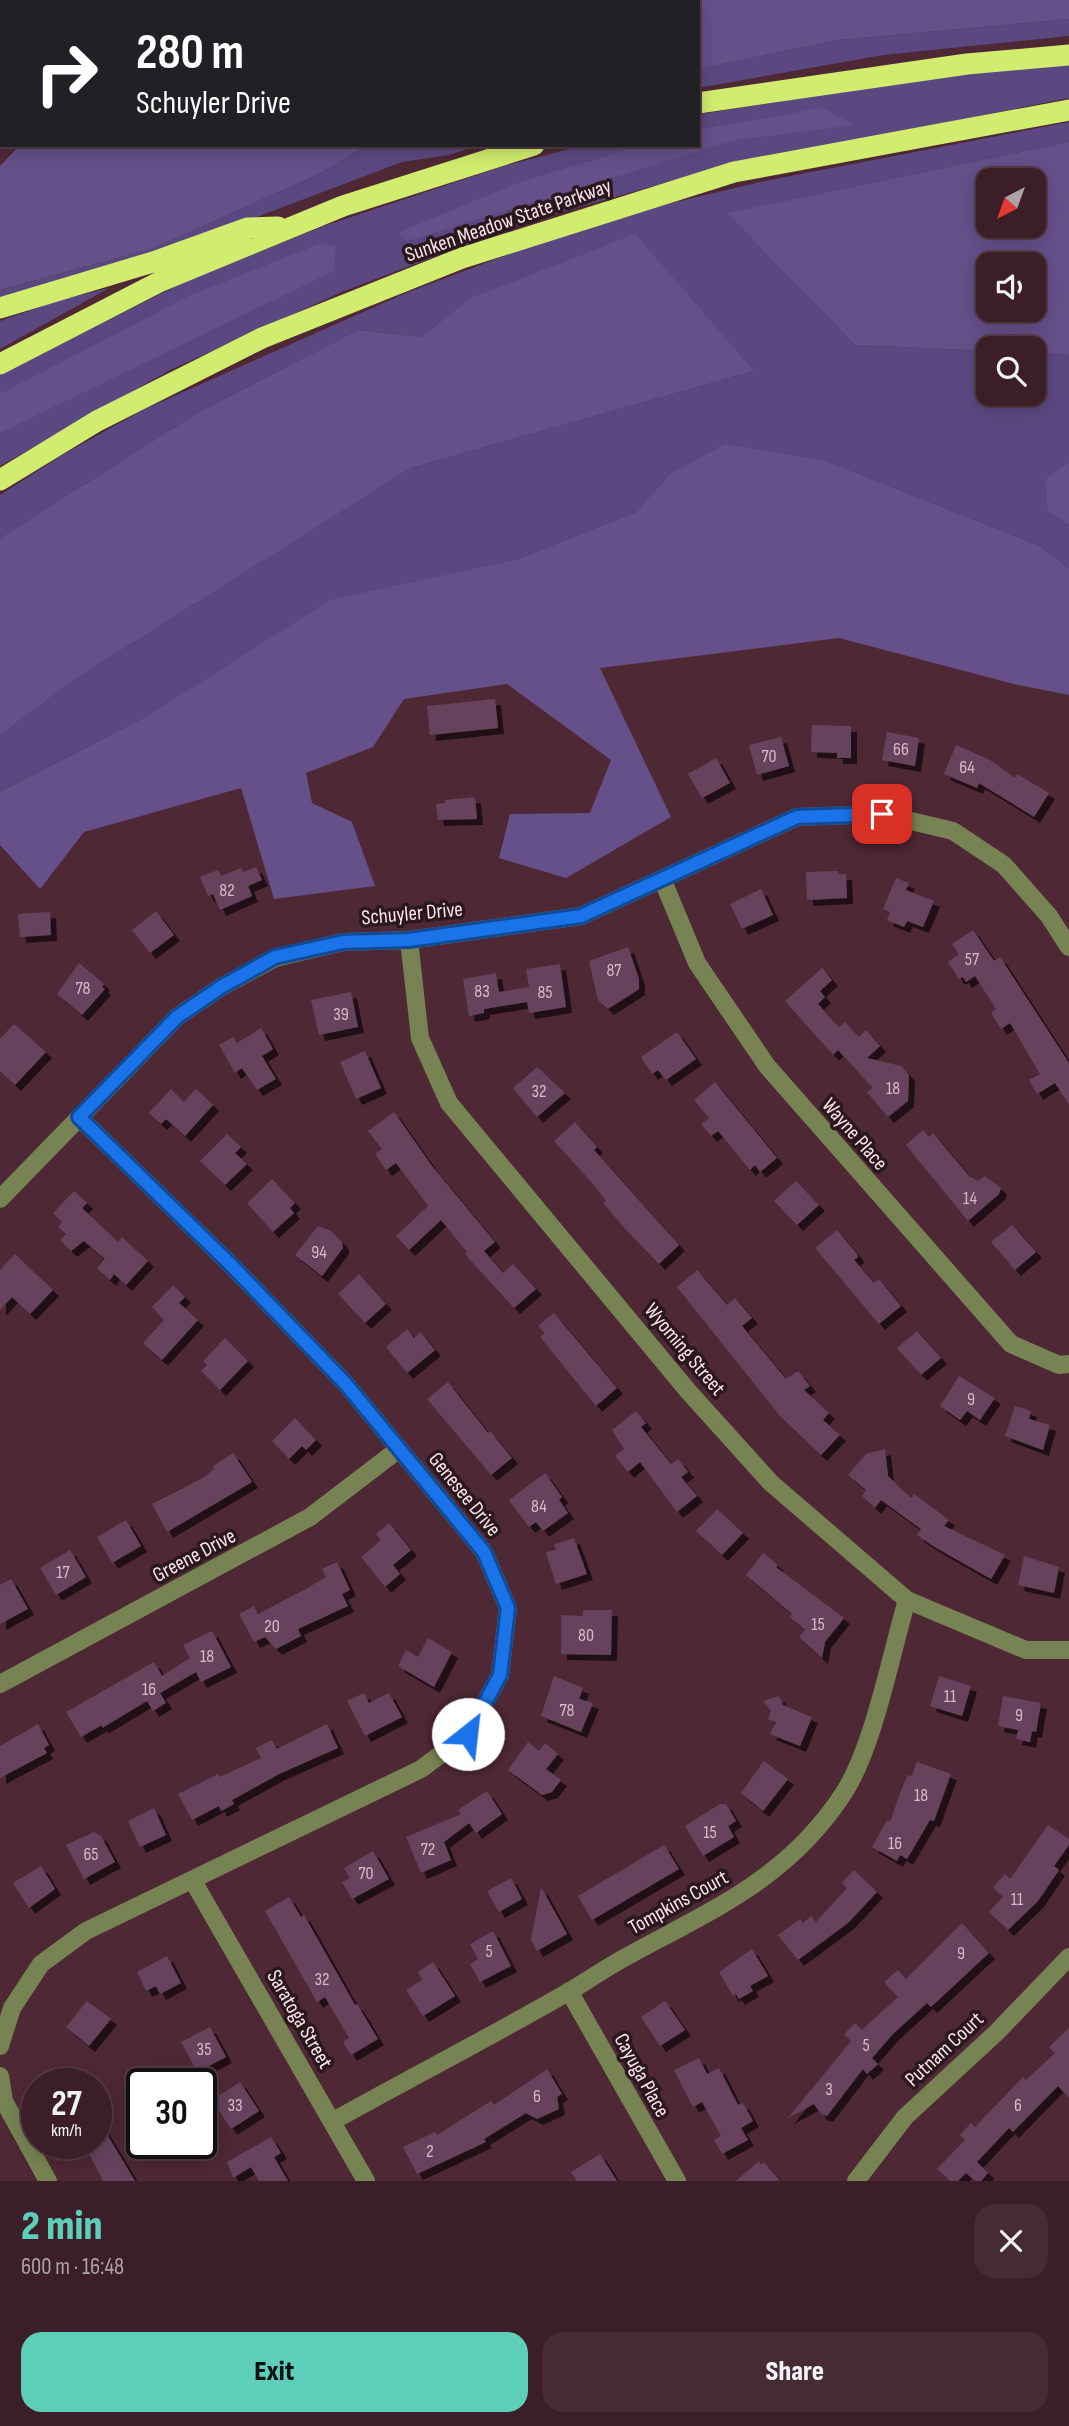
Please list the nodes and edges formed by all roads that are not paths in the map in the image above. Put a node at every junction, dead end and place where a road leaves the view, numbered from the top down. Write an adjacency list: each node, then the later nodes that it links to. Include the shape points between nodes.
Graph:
1 (1069, 54): 2 (highway)
2 (700, 103)
3 (1069, 110): 8 (highway, Sunken Meadow State Parkway, via 734,172 462,258 262,338 97,421)
4 (528, 147): 5 (highway)
5 (294, 226): 6 (highway, via 247,228); 7 (highway, via 161,281)
6 (0, 308)
7 (0, 363)
8 (0, 480)
9 (663, 881): 10 (street, Schuyler Drive, via 581,916); 11 (street, Schuyler Drive, via 797,817 882,814 953,831 1004,865 1049,916); 14 (street, Wayne Place, via 696,963 767,1066 1011,1343 1059,1365)
10 (409, 940): 12 (street, Schuyler Drive, via 343,942 275,957 177,1017); 16 (street, Wyoming Street, via 420,1038 449,1102 688,1391 771,1483)
11 (1069, 947)
12 (79, 1117): 13 (street, Schuyler Drive); 15 (street, Genesee Drive, via 345,1383)
13 (0, 1199)
14 (1069, 1364)
15 (399, 1449): 18 (street, Greene Drive, via 310,1517); 19 (street, Genesee Drive, via 484,1552 508,1608 500,1675 468,1734 421,1769)
16 (906, 1600): 17 (street, Wyoming Street, via 1026,1650); 21 (street, Tompkins Court, via 870,1731 847,1789 813,1835 773,1873)
17 (1069, 1650)
18 (0, 1684)
19 (193, 1881): 22 (street, Genesee Drive, via 86,1931 41,1964 12,2008); 24 (street, Saratoga Street)
20 (1069, 1957): 28 (street, Putnam Court, via 905,2117)
21 (569, 1991): 24 (street, Tompkins Court); 27 (street, Cayuga Place)
22 (0, 2046)
23 (0, 2076): 25 (street, via 4,2101)
24 (333, 2121): 26 (street, Saratoga Street)
25 (47, 2181)
26 (366, 2181)
27 (677, 2181)
28 (856, 2181)

